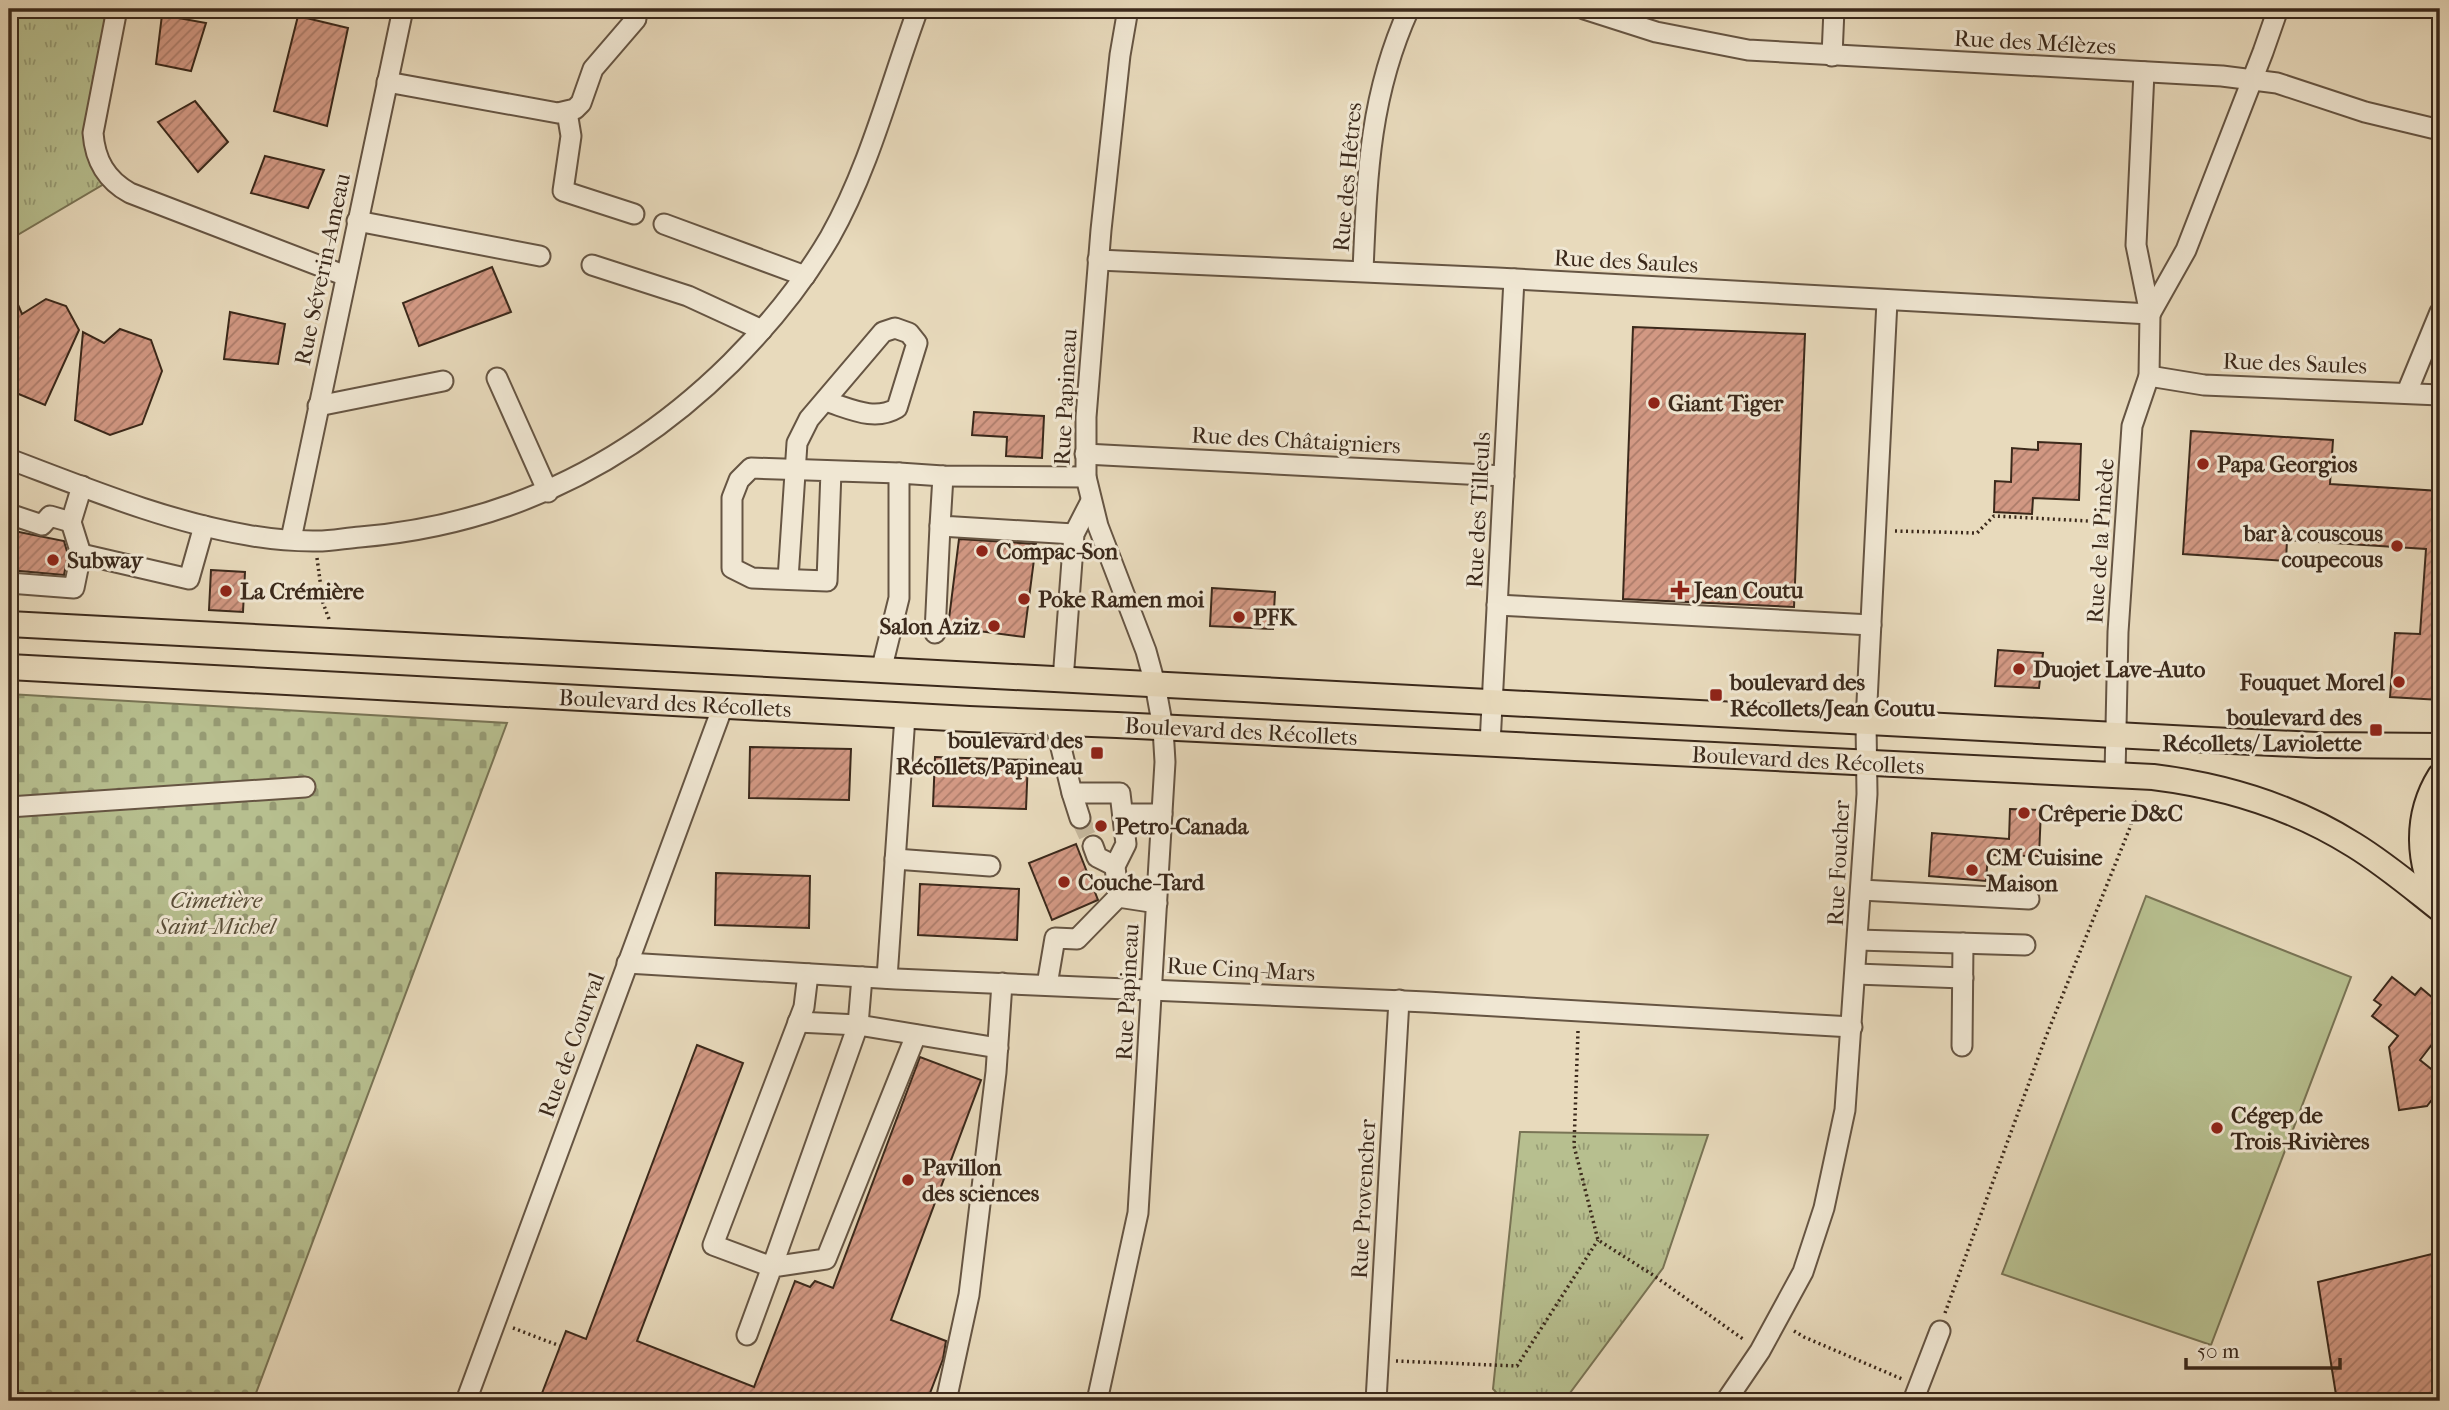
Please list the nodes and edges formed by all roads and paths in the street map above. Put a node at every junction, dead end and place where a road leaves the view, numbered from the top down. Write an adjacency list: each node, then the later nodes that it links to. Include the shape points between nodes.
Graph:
1 (117, 9): 23 (street, via 93,133 104,172 130,193)
2 (402, 9): 13 (street, Rue Séverin-Ameau)
3 (918, 9): 24 (street, via 858,180)
4 (1128, 9): 20 (street, Rue Papineau)
5 (1409, 9): 22 (street, Rue des Hêtres, via 1388,60 1373,125)
6 (1584, 9): 10 (street, Rue des Mélèzes, via 1717,45)
7 (1834, 9): 10 (street)
8 (2278, 9): 12 (street, Rue de la Pinède)
9 (636, 19): 14 (street, via 593,69 581,103)
10 (1832, 56): 11 (street, Rue des Mélèzes)
11 (2144, 72): 12 (street, Rue des Mélèzes); 28 (street, Rue de la Pinède, via 2136,246)
12 (2253, 80): 15 (street, Rue des Mélèzes); 28 (street, Rue de la Pinède, via 2186,250)
13 (387, 82): 14 (street); 17 (street, Rue Séverin-Ameau)
14 (568, 113): 16 (street, via 571,135 563,191)
15 (2440, 130)
16 (634, 214)
17 (357, 221): 19 (street); 23 (street, Rue Séverin-Ameau)
18 (664, 224): 24 (street)
19 (540, 256)
20 (1098, 260): 22 (street, Rue des Saules); 37 (street, Rue Papineau)
21 (592, 265): 29 (street, via 688,296)
22 (1363, 271): 25 (street, Rue des Saules)
23 (346, 276): 36 (street, Rue Séverin-Ameau)
24 (805, 276): 29 (street)
25 (1514, 279): 26 (street, Rue des Saules); 43 (street, Rue des Tilleuls)
26 (1887, 301): 28 (street, Rue des Saules); 53 (street, Rue Foucher)
27 (2440, 312): 33 (street)
28 (2150, 314): 30 (street, Rue de la Pinède)
29 (762, 330): 46 (street, via 705,389 662,424)
30 (2150, 376): 33 (street, Rue des Saules, via 2204,385); 50 (street, Rue de la Pinède, via 2132,426)
31 (497, 378): 46 (street)
32 (443, 380): 36 (street)
33 (2407, 392): 34 (street, Rue des Saules)
34 (2440, 394)
35 (825, 401): 35 (street, via 883,332 895,328 918,343 897,408 888,414 874,416); 39 (street, via 797,443)
36 (318, 406): 55 (street, Rue Séverin-Ameau)
37 (1085, 454): 43 (street, Rue des Châtaigniers); 44 (street, Rue Papineau)
38 (9, 459): 45 (street)
39 (793, 470): 40 (street); 58 (street); 58 (street, via 751,468 739,480 732,498 732,568 752,578)
40 (831, 471): 41 (street); 58 (street, via 827,581)
41 (899, 473): 42 (street); 66 (street, via 899,598)
42 (943, 476): 44 (street); 52 (street)
43 (1504, 476): 60 (street, Rue des Tilleuls)
44 (1086, 477): 47 (street, Rue Papineau)
45 (82, 486): 49 (street); 51 (street)
46 (548, 492): 56 (street, via 456,522)
47 (1091, 501): 54 (street); 68 (street, Rue Papineau)
48 (9, 514): 49 (street, via 42,525 50,516)
49 (71, 522): 57 (street)
50 (2127, 523): 53 (path, via 1994,516 1977,533); 75 (street, Rue de la Pinède)
51 (204, 526): 55 (street); 57 (street, via 189,579)
52 (940, 526): 54 (street); 63 (street)
53 (1875, 530): 62 (street, Rue Foucher)
54 (1074, 534): 67 (street)
55 (291, 540): 56 (street)
56 (315, 542): 64 (path, via 323,603)
57 (81, 554): 59 (street, via 74,588)
58 (788, 579)
59 (9, 583)
60 (1497, 605): 62 (street); 69 (street, Rue des Tilleuls)
61 (9, 624): 64 (main road, Boulevard des Récollets)
62 (1871, 625): 72 (street, Rue Foucher)
63 (935, 632)
64 (336, 641): 66 (main road, Boulevard des Récollets)
65 (9, 667): 70 (main road, Boulevard des Récollets)
66 (881, 671): 67 (main road, Boulevard des Récollets)
67 (1062, 680): 68 (main road, Boulevard des Récollets)
68 (1156, 684): 69 (main road, Boulevard des Récollets); 74 (street, Rue Papineau)
69 (1492, 702): 72 (main road, Boulevard des Récollets); 76 (street, Rue des Tilleuls)
70 (723, 706): 71 (main road, Boulevard des Récollets); 101 (street, Rue de Courval)
71 (905, 716): 73 (main road, Boulevard des Récollets); 89 (street)
72 (1866, 722): 75 (main road, Boulevard des Récollets); 78 (street, Rue Foucher)
73 (1055, 723): 74 (main road, Boulevard des Récollets); 82 (street)
74 (1163, 728): 76 (main road, Boulevard des Récollets); 86 (street, Rue Papineau)
75 (2115, 735): 77 (main road, Boulevard des Récollets); 79 (street, Rue de la Pinède)
76 (1490, 744): 78 (main road, Boulevard des Récollets)
77 (2440, 746)
78 (1867, 763): 79 (main road, Boulevard des Récollets); 92 (street, Rue Foucher)
79 (2115, 775): 97 (main road, Boulevard des Récollets, via 2204,785 2285,809 2354,845)
80 (2440, 776): 96 (main road, via 2426,807 2422,832 2426,871)
81 (305, 787): 84 (street)
82 (1072, 793): 85 (street, via 1120,793); 87 (street)
83 (2132, 796): 122 (path, via 2131,825 2045,1039)
84 (9, 807)
85 (1123, 814): 86 (street); 91 (street, via 1126,844)
86 (1162, 814): 95 (street, Rue Papineau)
87 (1080, 818)
88 (1093, 846): 91 (street, via 1097,857)
89 (895, 859): 90 (street); 105 (street)
90 (990, 866)
91 (1115, 866): 93 (street)
92 (1861, 890): 94 (street); 98 (street, Rue Foucher)
93 (1118, 897): 95 (street); 108 (street, via 1077,939 1055,938)
94 (2029, 899)
95 (1157, 903): 109 (street, Rue Papineau)
96 (2440, 904)
97 (2440, 909)
98 (1858, 940): 99 (street); 103 (street, Rue Foucher)
99 (1963, 943): 100 (street); 106 (street)
100 (2025, 945)
101 (627, 964): 102 (street, Rue Cinq-Mars); 121 (street, Rue de Courval)
102 (807, 974): 104 (street, Rue Cinq-Mars); 112 (street)
103 (1856, 974): 106 (street); 114 (street, Rue Foucher)
104 (862, 976): 105 (street, Rue Cinq-Mars); 113 (street)
105 (887, 978): 107 (street, Rue Cinq-Mars)
106 (1963, 978): 116 (street)
107 (1002, 983): 108 (street, Rue Cinq-Mars); 117 (street)
108 (1047, 985): 109 (street, Rue Cinq-Mars)
109 (1152, 989): 110 (street, Rue Cinq-Mars); 130 (street, Rue Papineau, via 1136,1227)
110 (1399, 1000): 111 (street, Rue Cinq-Mars); 126 (street, Rue Provencher)
111 (1579, 1012): 114 (street, Rue Cinq-Mars); 118 (path, via 1574,1146)
112 (798, 1022): 113 (street); 119 (street, via 713,1245)
113 (858, 1025): 115 (street); 119 (street)
114 (1852, 1027): 120 (street, Rue Foucher, via 1844,1120 1827,1195 1808,1260)
115 (916, 1035): 117 (street); 119 (street, via 827,1259)
116 (1962, 1046)
117 (998, 1048): 129 (street, via 969,1295)
118 (1598, 1240): 125 (path); 126 (path, via 1517,1366)
119 (772, 1267): 123 (street)
120 (1778, 1320): 125 (street, Rue Foucher); 127 (path, via 1804,1337 1900,1379)
121 (495, 1322): 124 (path); 128 (street, Rue de Courval)
122 (1940, 1331): 127 (street)
123 (747, 1335)
124 (560, 1346)
125 (1760, 1351): 132 (street, Rue Foucher)
126 (1378, 1360): 131 (street, Rue Provencher)
127 (1917, 1392)
128 (466, 1401)
129 (946, 1401)
130 (1097, 1401)
131 (1376, 1401)
132 (1726, 1401)

